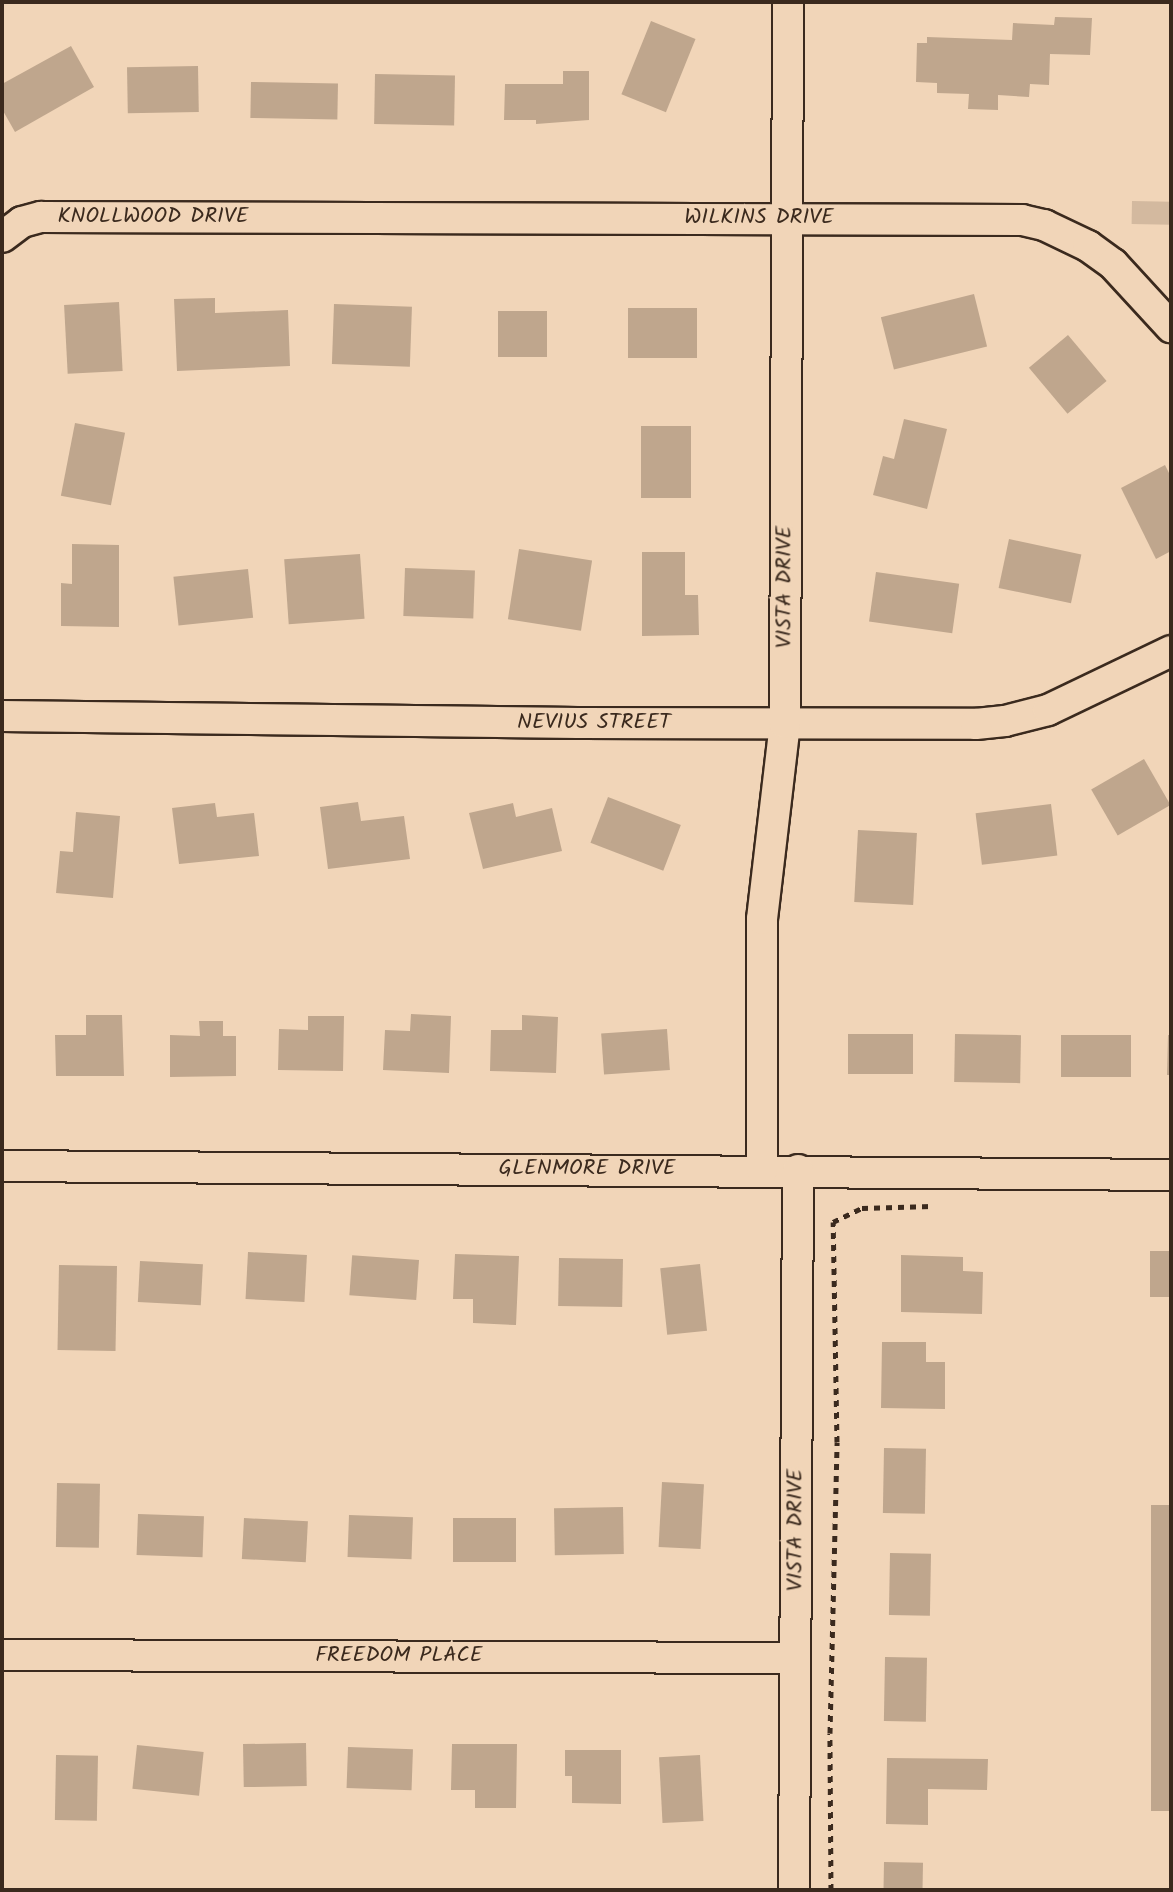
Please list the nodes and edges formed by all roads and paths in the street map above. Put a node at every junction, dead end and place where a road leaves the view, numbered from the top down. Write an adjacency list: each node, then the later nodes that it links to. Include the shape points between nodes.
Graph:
1 (788, 2): 3 (street, VISTA DRIVE)
2 (309, 217): 3 (street, WILKINS DRIVE); 4 (street, KNOLLWOOD DRIVE, via 41,217 22,222)
3 (786, 219): 5 (street, WILKINS DRIVE, via 1022,220 1044,225 1113,264); 8 (street, VISTA DRIVE)
4 (2, 237)
5 (1171, 327)
6 (1171, 651): 8 (street, NEVIUS STREET, via 1048,710 1005,721)
7 (2, 716): 8 (street, NEVIUS STREET)
8 (785, 723): 10 (street, VISTA DRIVE, via 762,919)
9 (2, 1166): 10 (street, GLENMORE DRIVE)
10 (762, 1170): 11 (street, GLENMORE DRIVE)
11 (798, 1170): 12 (street, GLENMORE DRIVE); 15 (street, VISTA DRIVE)
12 (1171, 1175)
13 (940, 1206): 17 (path, via 862,1208 833,1222 837,1442)
14 (2, 1655): 15 (street, FREEDOM PLACE)
15 (795, 1658): 16 (street, VISTA DRIVE)
16 (794, 1890)
17 (831, 1890)

